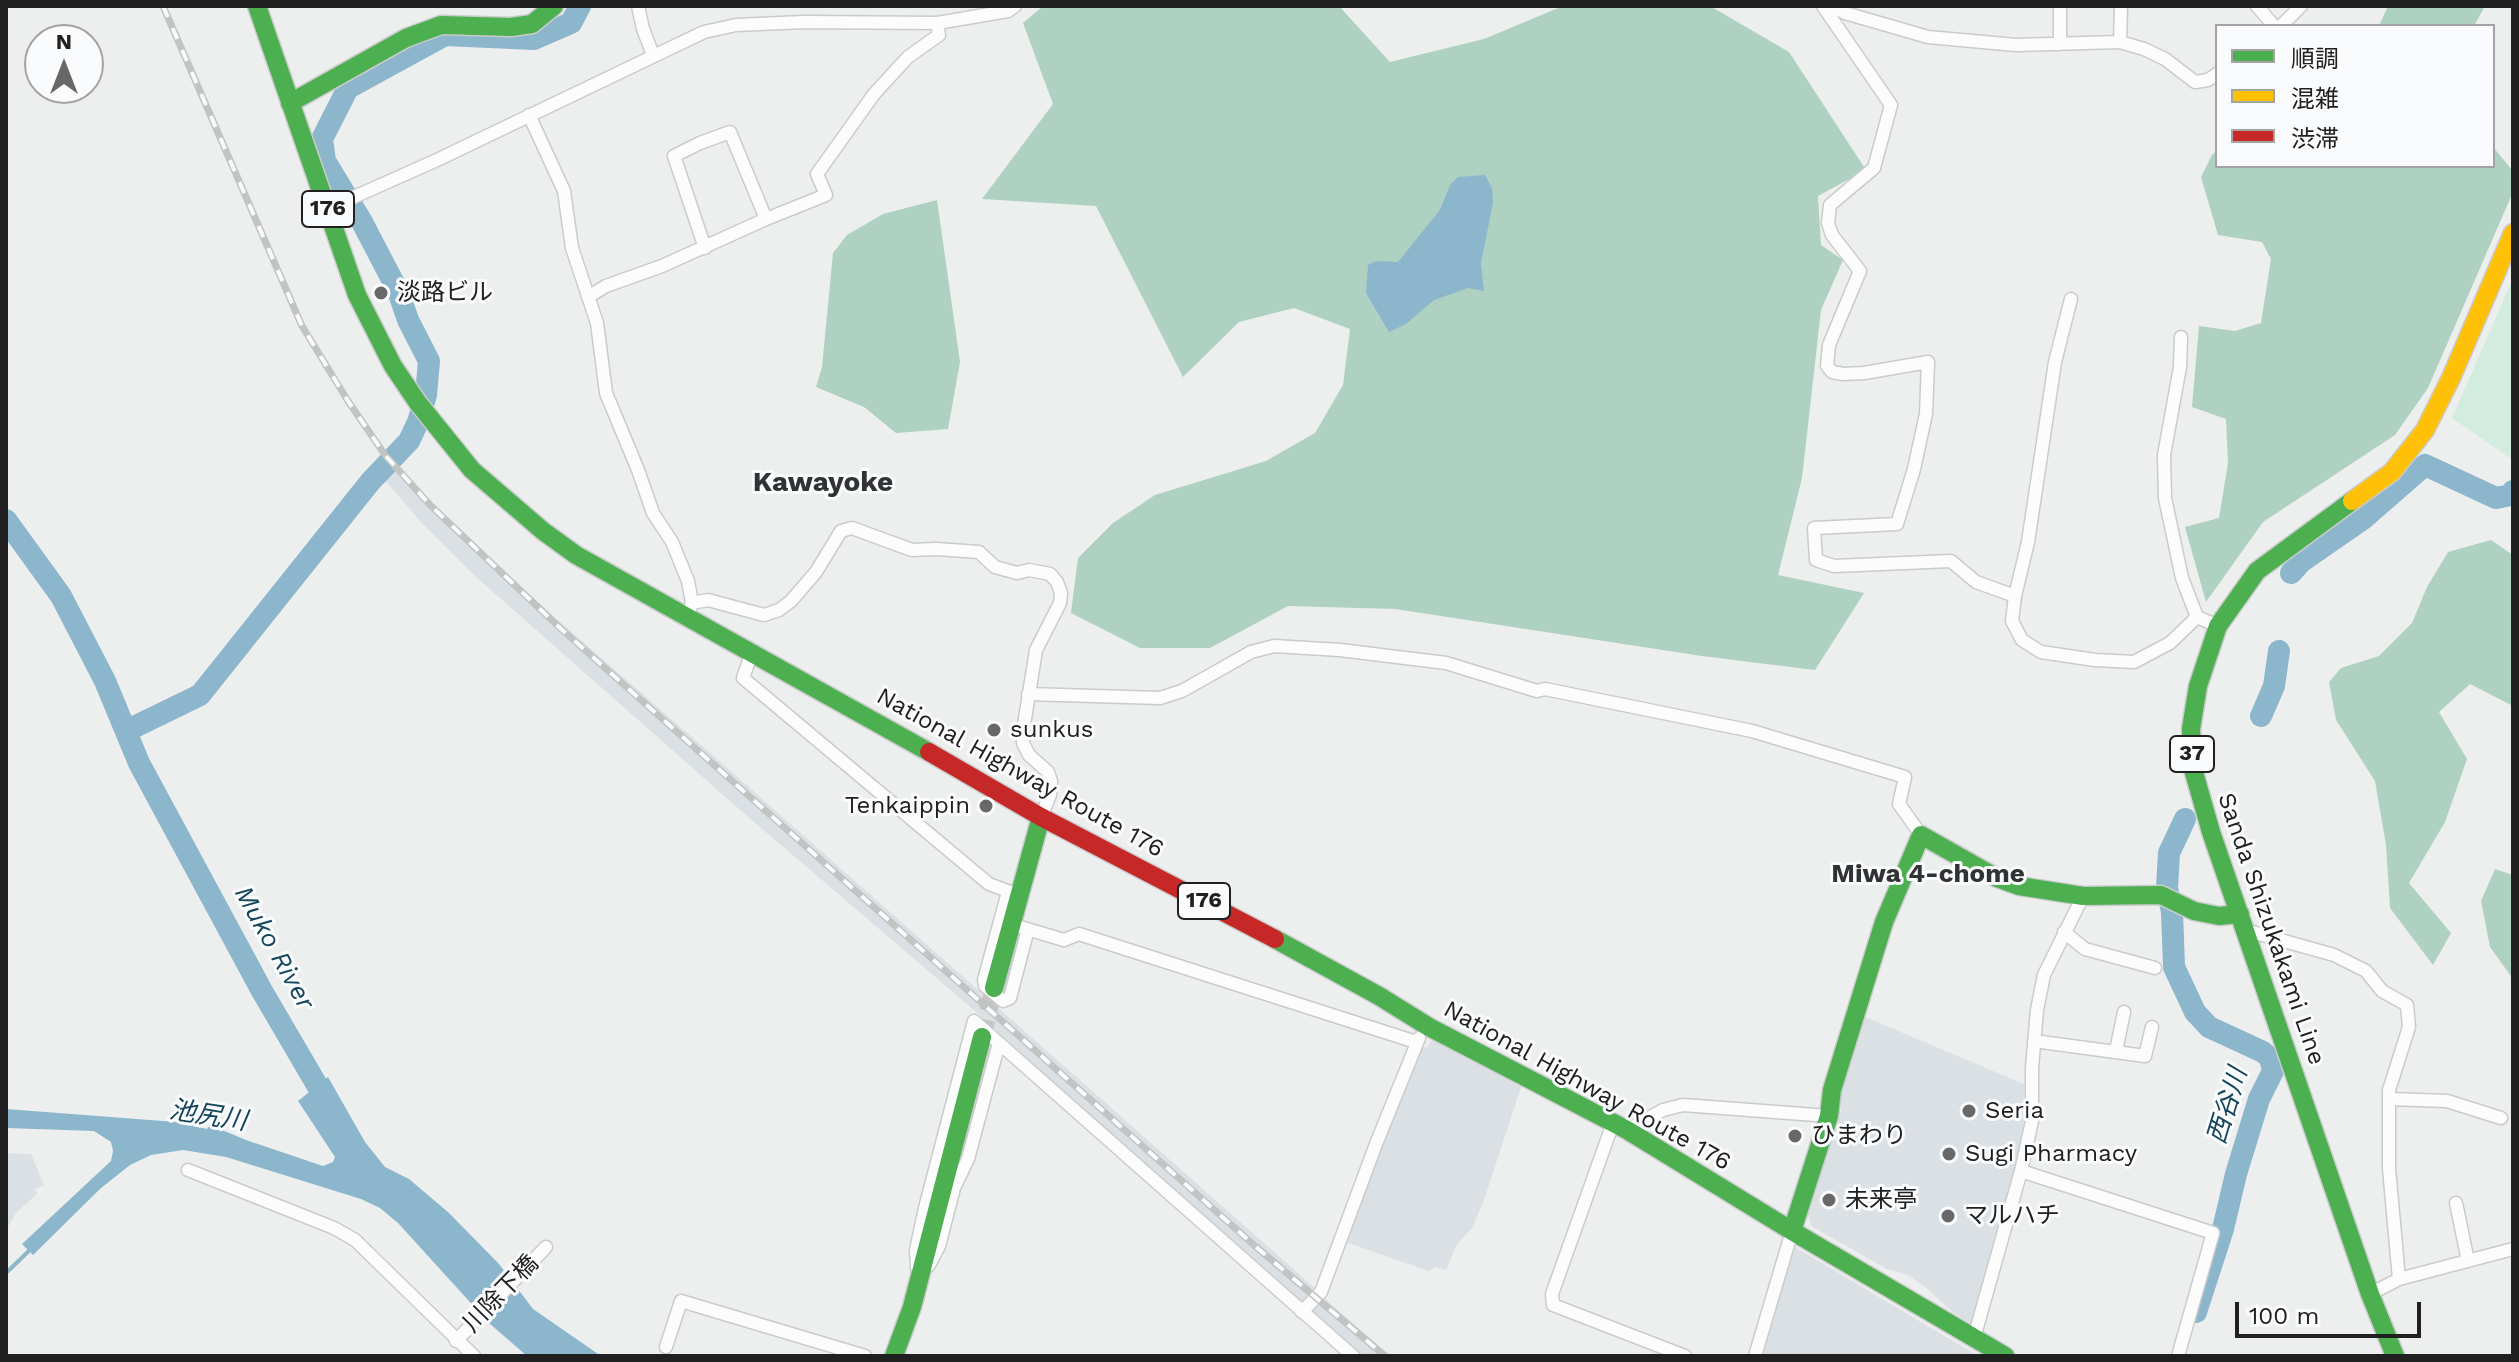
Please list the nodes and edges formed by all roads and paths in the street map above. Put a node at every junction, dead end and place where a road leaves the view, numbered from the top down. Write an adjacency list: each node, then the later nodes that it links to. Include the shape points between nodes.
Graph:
1 (257, 6): 18 (main road, National Highway Route 176 / 176)
2 (554, 6): 18 (main road, via 532,24 441,25 406,38)
3 (638, 6): 16 (street)
4 (1015, 6): 11 (street)
5 (1823, 6): 27 (street, via 1891,105 1874,168 1830,205 1832,235 1860,271 1829,345 1827,366 1843,374 1928,362 1926,414 1897,524 1814,528 1816,560 1834,566 1951,561 1976,582)
6 (1832, 6): 15 (street, via 1928,37)
7 (2060, 6): 15 (street)
8 (2121, 6): 14 (street)
9 (2257, 6): 12 (street)
10 (2301, 6): 13 (street)
11 (937, 23): 16 (street, via 736,25 704,32); 21 (street, via 939,35 908,57 874,94 817,174 826,195)
12 (2272, 24)
13 (2283, 24)
14 (2120, 42): 15 (street); 17 (street, via 2165,59 2195,82)
15 (2060, 44)
16 (653, 55): 19 (street)
17 (2215, 75)
18 (290, 103): 20 (main road, National Highway Route 176 / 176)
19 (529, 115): 20 (street); 24 (street, via 564,191 572,248)
20 (335, 206): 28 (main road, National Highway Route 176 / 176, via 357,295 393,366 472,470 576,555)
21 (766, 219): 23 (street); 23 (street, via 730,132 700,143 674,156)
22 (2513, 233): 30 (main road, Sanda Shizukakami Line / 37, via 2425,430 2392,472 2257,571)
23 (705, 248): 24 (street)
24 (588, 297): 28 (street, via 597,323 606,393 653,513 688,581)
25 (2071, 299): 27 (street, via 2055,362)
26 (2181, 337): 29 (street, via 2164,455 2165,498 2182,578)
27 (2015, 596): 29 (street, via 2012,621 2022,640 2041,652 2067,657 2134,662 2170,643)
28 (690, 610): 31 (main road, National Highway Route 176 / 176); 32 (street, via 708,600 764,615 779,610 816,572 841,531 852,528 912,550 979,552 995,567 1050,574 1061,593 1036,650)
29 (2197, 617): 30 (street)
30 (2218, 626): 37 (main road, Sanda Shizukakami Line / 37, via 2198,686 2191,729 2193,769)
31 (752, 651): 33 (main road, National Highway Route 176 / 176); 35 (street, via 743,678 989,884)
32 (1028, 694): 33 (street, via 1023,743 1051,781); 34 (street, via 1160,698 1251,652 1274,646 1446,663 1537,691 1752,731 1905,777 1899,804)
33 (1041, 817): 35 (main road); 43 (main road, National Highway Route 176 / 176, via 1299,952)
34 (1921, 835): 36 (main road, via 2008,882); 50 (main road, via 1884,922 1832,1090)
35 (1013, 894): 38 (main road); 38 (street, via 984,980 1003,1001 1010,998)
36 (2083, 896): 37 (main road, via 2161,895 2194,911); 39 (street)
37 (2243, 922): 49 (street, via 2366,971 2382,991 2407,1005 2409,1027); 61 (main road, Sanda Shizukakami Line / 37)
38 (1019, 927): 41 (main road); 47 (street, via 1064,940 1079,934)
39 (2064, 932): 40 (street, via 2085,949); 46 (street, via 2044,975)
40 (2155, 968)
41 (994, 988)
42 (2124, 1012): 48 (street)
43 (1429, 1027): 47 (street); 52 (main road, National Highway Route 176 / 176)
44 (2152, 1027): 48 (street, via 2145,1056)
45 (985, 1034): 62 (street); 68 (main road)
46 (2034, 1041): 48 (street); 54 (street, via 2032,1121)
47 (1416, 1042): 62 (street, via 1321,1292)
48 (2116, 1051)
49 (2389, 1099): 51 (street, via 2447,1101); 60 (street)
50 (1829, 1116): 52 (street, via 1683,1105); 56 (main road)
51 (2501, 1118)
52 (1620, 1126): 56 (main road, National Highway Route 176 / 176); 70 (street, via 1552,1294 1553,1305)
53 (188, 1170): 64 (street, via 355,1240)
54 (2021, 1171): 63 (street); 73 (street, via 2213,1233)
55 (2456, 1203): 59 (street)
56 (1792, 1231): 63 (main road, National Highway Route 176 / 176); 71 (street)
57 (546, 1247): 64 (street, 川除下橋)
58 (2513, 1249): 59 (street)
59 (2468, 1261): 60 (street)
60 (2399, 1279): 61 (street)
61 (2370, 1294): 74 (main road, Sanda Shizukakami Line / 37)
62 (1302, 1312): 69 (street)
63 (1974, 1338): 72 (main road, National Highway Route 176 / 176)
64 (456, 1341): 66 (street)
65 (666, 1347): 67 (street, via 681,1301)
66 (474, 1356)
67 (865, 1356)
68 (894, 1356)
69 (1353, 1356)
70 (1685, 1356)
71 (1755, 1356)
72 (2005, 1356)
73 (2178, 1356)
74 (2395, 1356)

